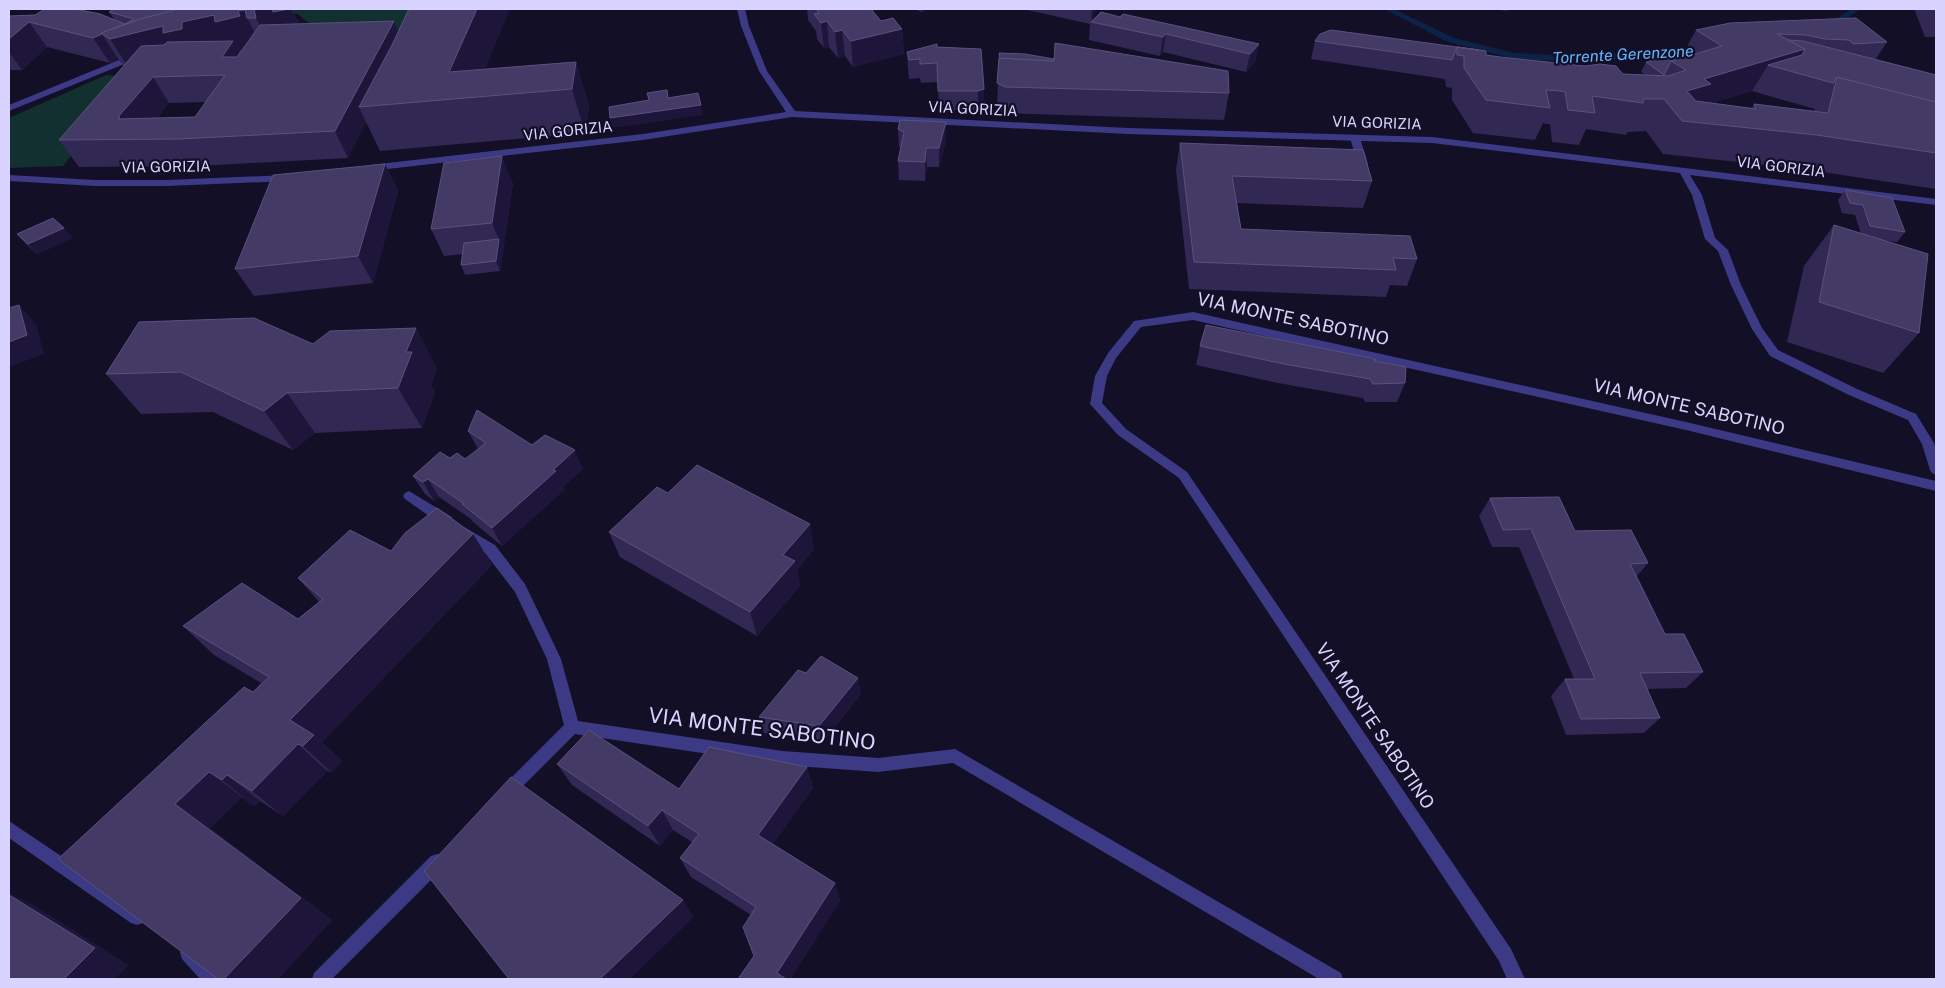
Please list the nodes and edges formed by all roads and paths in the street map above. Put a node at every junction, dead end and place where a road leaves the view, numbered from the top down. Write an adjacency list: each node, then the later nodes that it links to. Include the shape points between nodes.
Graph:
1 (741, 9): 4 (street, via 763,71)
2 (143, 53): 3 (street)
3 (9, 108)
4 (792, 114): 5 (street, VIA GORIZIA, via 1128,132); 6 (street, VIA GORIZIA, via 643,138)
5 (1355, 138): 7 (street); 8 (street, VIA GORIZIA, via 1432,140)
6 (361, 169)
7 (1364, 170)
8 (1683, 170): 11 (street, VIA GORIZIA); 12 (street, via 1697,196 1710,239 1723,250 1757,329 1774,352 1853,392 1912,417 1928,443)
9 (303, 176): 10 (street, VIA GORIZIA, via 167,183)
10 (9, 178)
11 (1936, 202)
12 (1936, 470)
13 (1936, 486): 24 (street, VIA MONTE SABOTINO, via 1686,426 1193,316 1138,324 1112,356 1101,376 1096,404 1122,432 1183,475 1505,955)
14 (409, 496): 15 (street, via 490,549 520,588 554,658)
15 (572, 727): 16 (street); 23 (street, VIA MONTE SABOTINO, via 783,758 878,765 955,756)
16 (495, 804)
17 (9, 829): 19 (street)
18 (446, 853): 22 (street)
19 (147, 924)
20 (178, 946): 21 (street)
21 (211, 979)
22 (320, 979)
23 (1335, 979)
24 (1516, 979)

